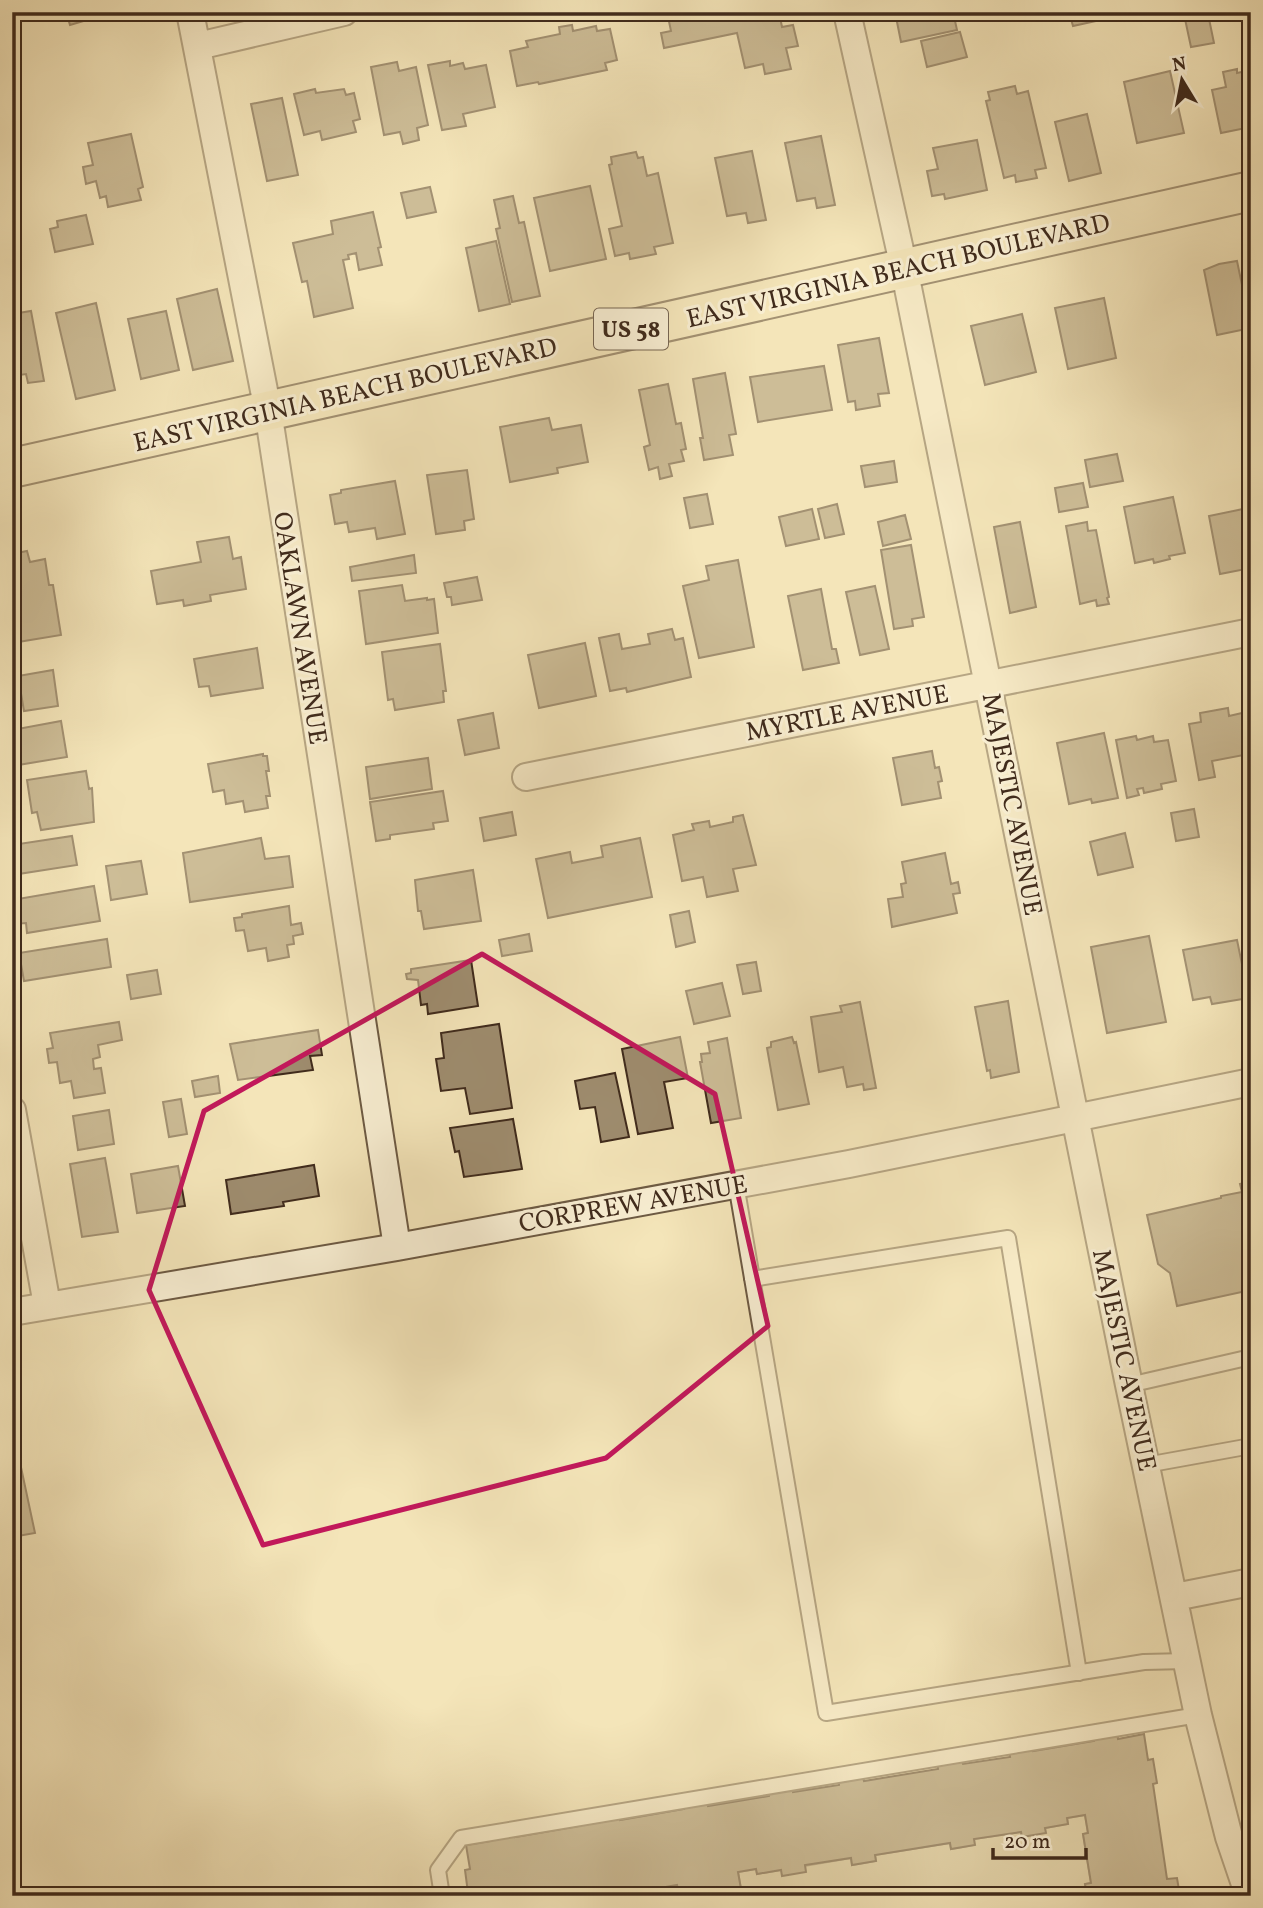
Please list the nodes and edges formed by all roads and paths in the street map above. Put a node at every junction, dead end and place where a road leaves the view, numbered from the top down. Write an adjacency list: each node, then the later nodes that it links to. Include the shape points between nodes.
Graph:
1 (190, 12): 4 (street, OAKLAWN AVENUE)
2 (345, 12): 4 (street)
3 (847, 12): 6 (street, MAJESTIC AVENUE)
4 (198, 46): 7 (street, OAKLAWN AVENUE)
5 (1251, 191): 6 (main road, EAST VIRGINIA BEACH BOULEVARD / US 58)
6 (904, 268): 7 (main road, EAST VIRGINIA BEACH BOULEVARD / US 58); 10 (street, MAJESTIC AVENUE)
7 (268, 411): 8 (main road, EAST VIRGINIA BEACH BOULEVARD / US 58); 16 (street, OAKLAWN AVENUE)
8 (12, 468)
9 (1251, 632): 10 (street, MYRTLE AVENUE)
10 (989, 684): 11 (street, MYRTLE AVENUE); 14 (street, MAJESTIC AVENUE)
11 (526, 777)
12 (1251, 1082): 14 (street, CORPREW AVENUE)
13 (12, 1110): 18 (street)
14 (1075, 1118): 15 (street, CORPREW AVENUE); 21 (street, MAJESTIC AVENUE)
15 (736, 1184): 16 (street, CORPREW AVENUE); 17 (lane)
16 (397, 1247): 18 (street, CORPREW AVENUE)
17 (752, 1279): 27 (lane, via 825,1713); 27 (lane, via 1008,1238)
18 (47, 1306): 19 (street, CORPREW AVENUE)
19 (12, 1312)
20 (1251, 1357): 21 (lane)
21 (1129, 1385): 23 (street, MAJESTIC AVENUE)
22 (1251, 1446): 23 (lane)
23 (1146, 1465): 25 (street, MAJESTIC AVENUE)
24 (1251, 1582): 25 (street)
25 (1175, 1597): 26 (street, MAJESTIC AVENUE)
26 (1187, 1661): 27 (lane, via 1144,1662); 28 (street, MAJESTIC AVENUE)
27 (1079, 1673)
28 (1198, 1715): 29 (lane, via 460,1838 438,1870); 30 (street, MAJESTIC AVENUE, via 1229,1838)
29 (442, 1896)
30 (1249, 1896)

